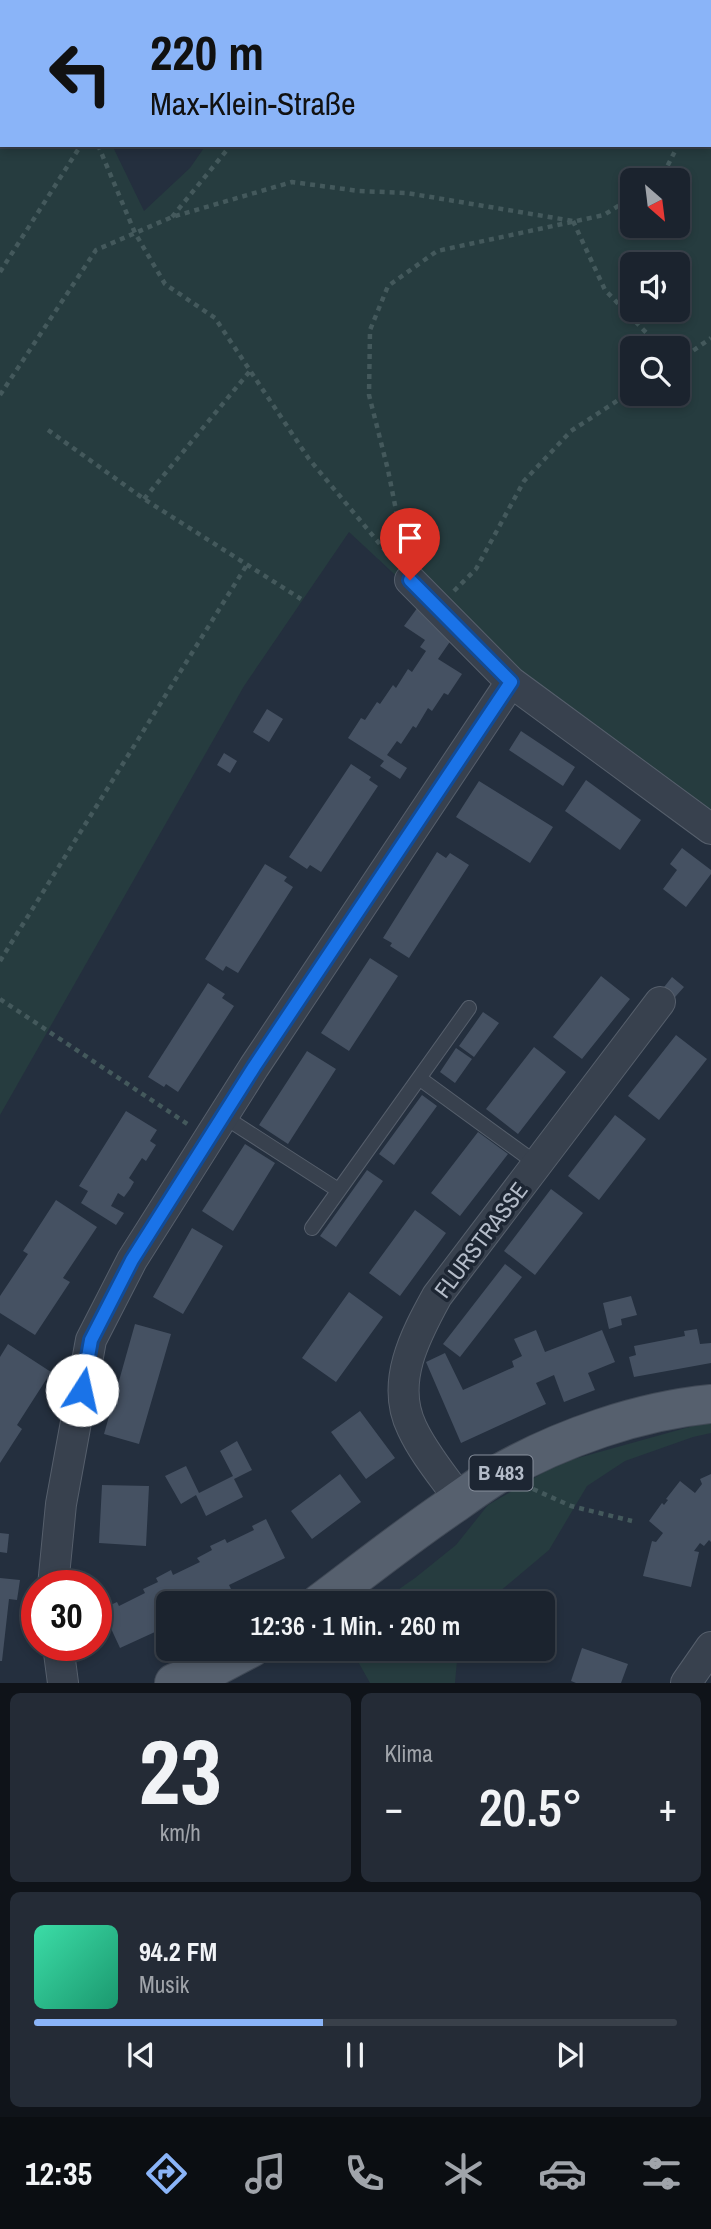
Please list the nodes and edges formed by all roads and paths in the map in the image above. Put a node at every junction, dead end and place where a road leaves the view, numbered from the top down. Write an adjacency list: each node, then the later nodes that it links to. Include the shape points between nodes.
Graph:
1 (80, 147): 10 (path)
2 (99, 147): 9 (path)
3 (229, 147): 7 (path)
4 (677, 147): 5 (path)
5 (666, 168)
6 (620, 205): 8 (path, via 604,215)
7 (172, 217): 8 (path, via 292,182 407,193); 9 (path)
8 (573, 221): 11 (path, via 605,290); 20 (path, via 437,251 388,286 370,330 369,395)
9 (135, 233): 14 (path, via 164,284 215,318); 15 (path, via 96,250)
10 (0, 272)
11 (649, 336)
12 (711, 338): 13 (path)
13 (690, 353)
14 (250, 371): 18 (path); 20 (path, via 309,459)
15 (0, 395)
16 (620, 399): 22 (path, via 571,431 524,481 476,569)
17 (48, 430): 18 (path)
18 (144, 499): 19 (path)
19 (247, 564): 21 (path); 25 (path)
20 (410, 580): 22 (street)
21 (301, 599)
22 (438, 607): 23 (street)
23 (511, 682): 24 (street); 30 (street)
24 (711, 829)
25 (0, 961)
26 (0, 999): 30 (path)
27 (660, 1002): 31 (street, FLURSTRASSE)
28 (469, 1008): 29 (lane)
29 (419, 1078): 31 (lane); 32 (lane)
30 (216, 1127): 32 (lane); 38 (street, via 132,1260 91,1340 61,1504)
31 (537, 1164): 36 (street, FLURSTRASSE, via 437,1296 404,1371 403,1395 410,1426)
32 (338, 1190): 33 (lane)
33 (312, 1228)
34 (711, 1404): 35 (main road, B 483, via 625,1420)
35 (498, 1474): 36 (main road, B 483); 37 (path, via 571,1506)
36 (460, 1500): 39 (main road, B 483)
37 (632, 1521)
38 (55, 1570)
39 (336, 1591)
40 (711, 1647): 45 (street)
41 (60, 1661): 43 (street)
42 (226, 1661): 44 (main road)
43 (62, 1683)
44 (174, 1683)
45 (686, 1683)

